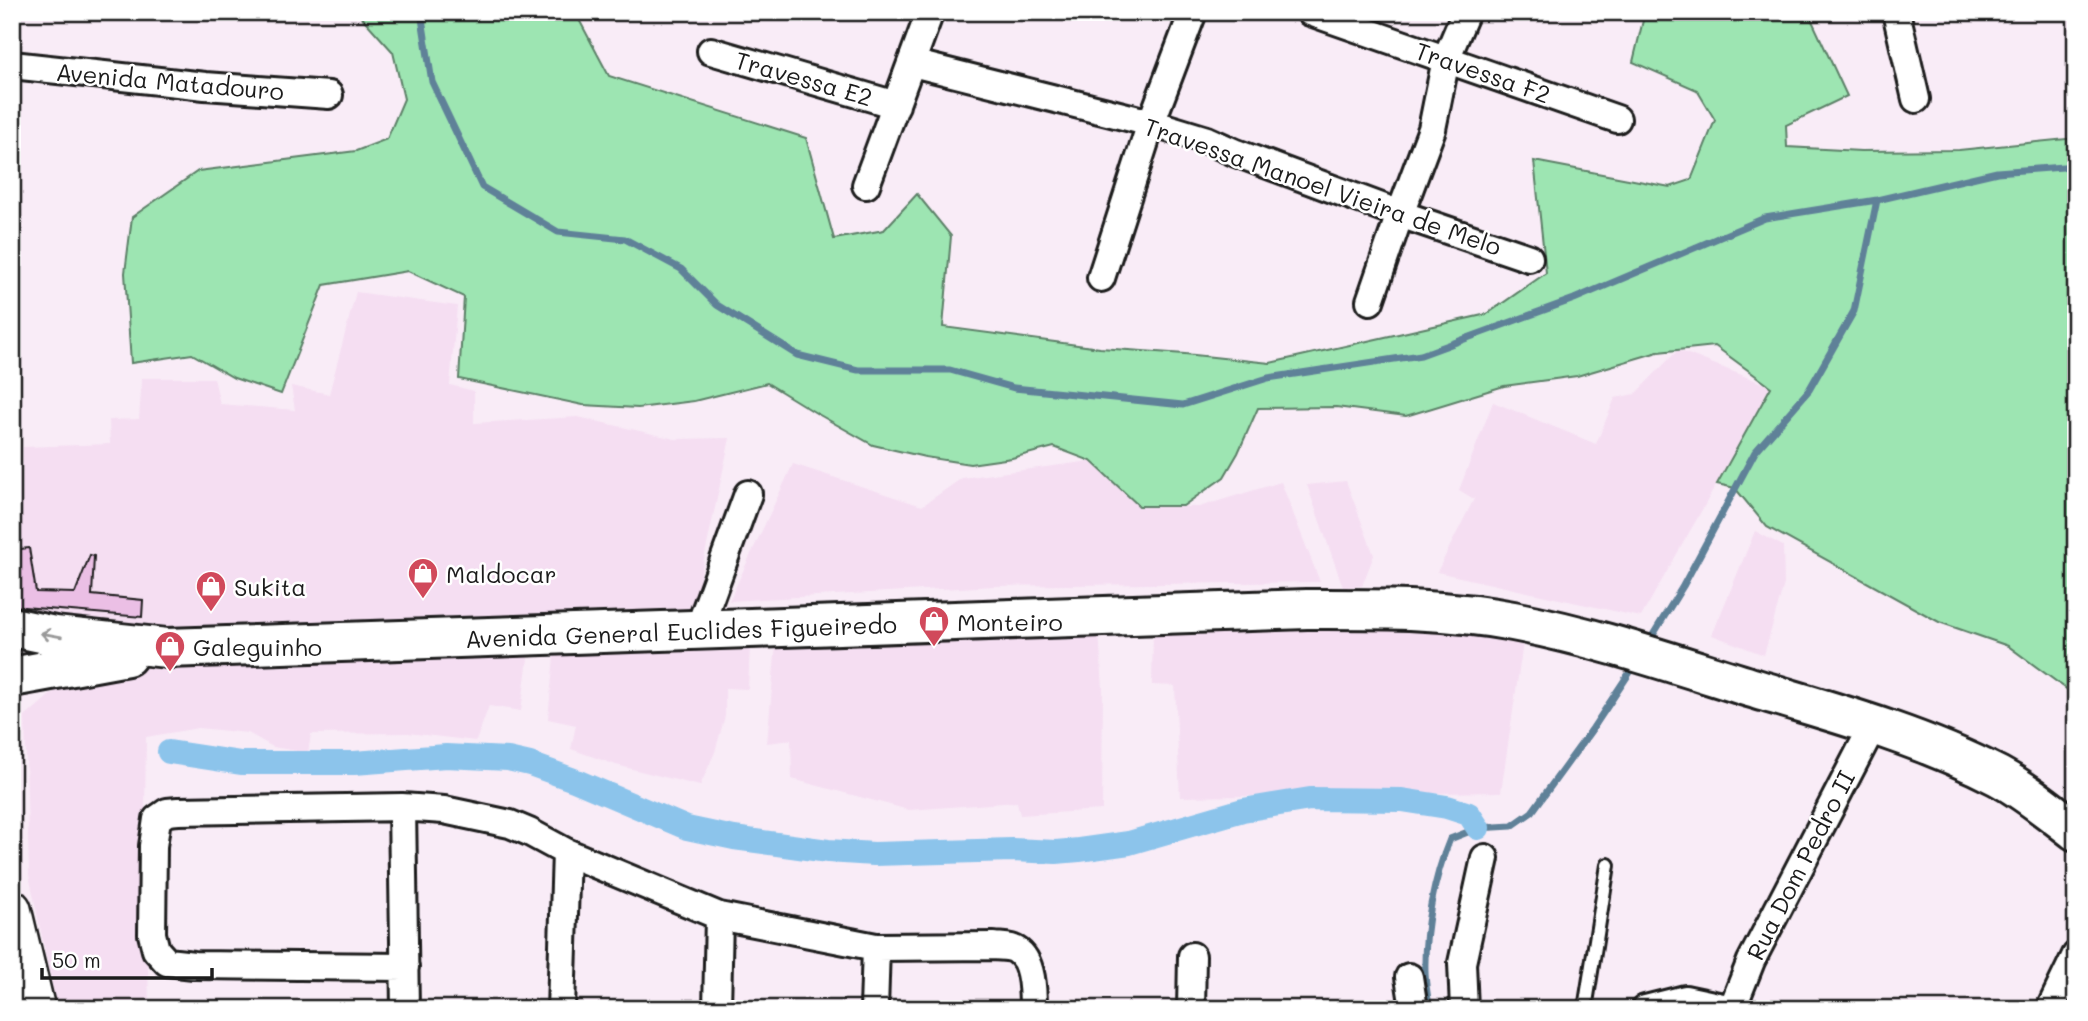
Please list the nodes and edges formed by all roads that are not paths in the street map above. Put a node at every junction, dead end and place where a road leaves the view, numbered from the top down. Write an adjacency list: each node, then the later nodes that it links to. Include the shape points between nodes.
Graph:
1 (930, 12): 8 (street)
2 (1193, 12): 14 (street)
3 (1310, 12): 7 (street, Travessa F2)
4 (1466, 12): 7 (street)
5 (1896, 12): 11 (street)
6 (711, 51): 12 (street, Travessa E2)
7 (1446, 59): 13 (street, Travessa F2); 16 (street, via 1432,129)
8 (912, 63): 12 (street); 14 (street, Travessa Manoel Vieira de Melo)
9 (12, 65): 10 (street, Avenida Matadouro)
10 (329, 95)
11 (1916, 99)
12 (897, 105): 15 (street)
13 (1617, 119)
14 (1151, 123): 16 (street, Travessa Manoel Vieira de Melo); 18 (street)
15 (866, 185)
16 (1400, 214): 17 (street, Travessa Manoel Vieira de Melo); 19 (street)
17 (1529, 258)
18 (1101, 278)
19 (1370, 301)
20 (748, 494): 22 (street)
21 (12, 627): 23 (main road, Avenida General Euclides Figueiredo, one-way to 21)
22 (698, 631): 23 (main road, Avenida General Euclides Figueiredo); 25 (main road, Avenida General Euclides Figueiredo, via 1307,609 1467,615 1612,645)
23 (167, 648): 24 (main road, Avenida General Euclides Figueiredo)
24 (12, 677)
25 (1874, 724): 27 (main road, Avenida General Euclides Figueiredo, via 1999,777); 49 (street, Rua Dom Pedro II, via 1743,976)
26 (402, 807): 28 (street, via 444,810 510,824); 36 (street); 36 (street, via 162,815 157,819 153,846 152,934 160,957 172,964)
27 (2076, 831)
28 (566, 852): 32 (street); 40 (street)
29 (1485, 858): 46 (street, via 1462,963)
30 (1608, 865): 47 (lane)
31 (12, 909): 38 (main road)
32 (719, 916): 33 (street); 41 (street)
33 (876, 947): 42 (street); 43 (street, via 1018,950 1028,970)
34 (2076, 955): 50 (street)
35 (1192, 956): 44 (street)
36 (405, 967): 39 (street)
37 (1409, 977): 45 (street)
38 (36, 1009)
39 (404, 1009)
40 (561, 1009)
41 (717, 1009)
42 (874, 1009)
43 (1033, 1009)
44 (1191, 1009)
45 (1414, 1009)
46 (1464, 1009)
47 (1585, 1009)
48 (1645, 1009): 49 (street, via 1685,999)
49 (1732, 1009)
50 (2050, 1009)

